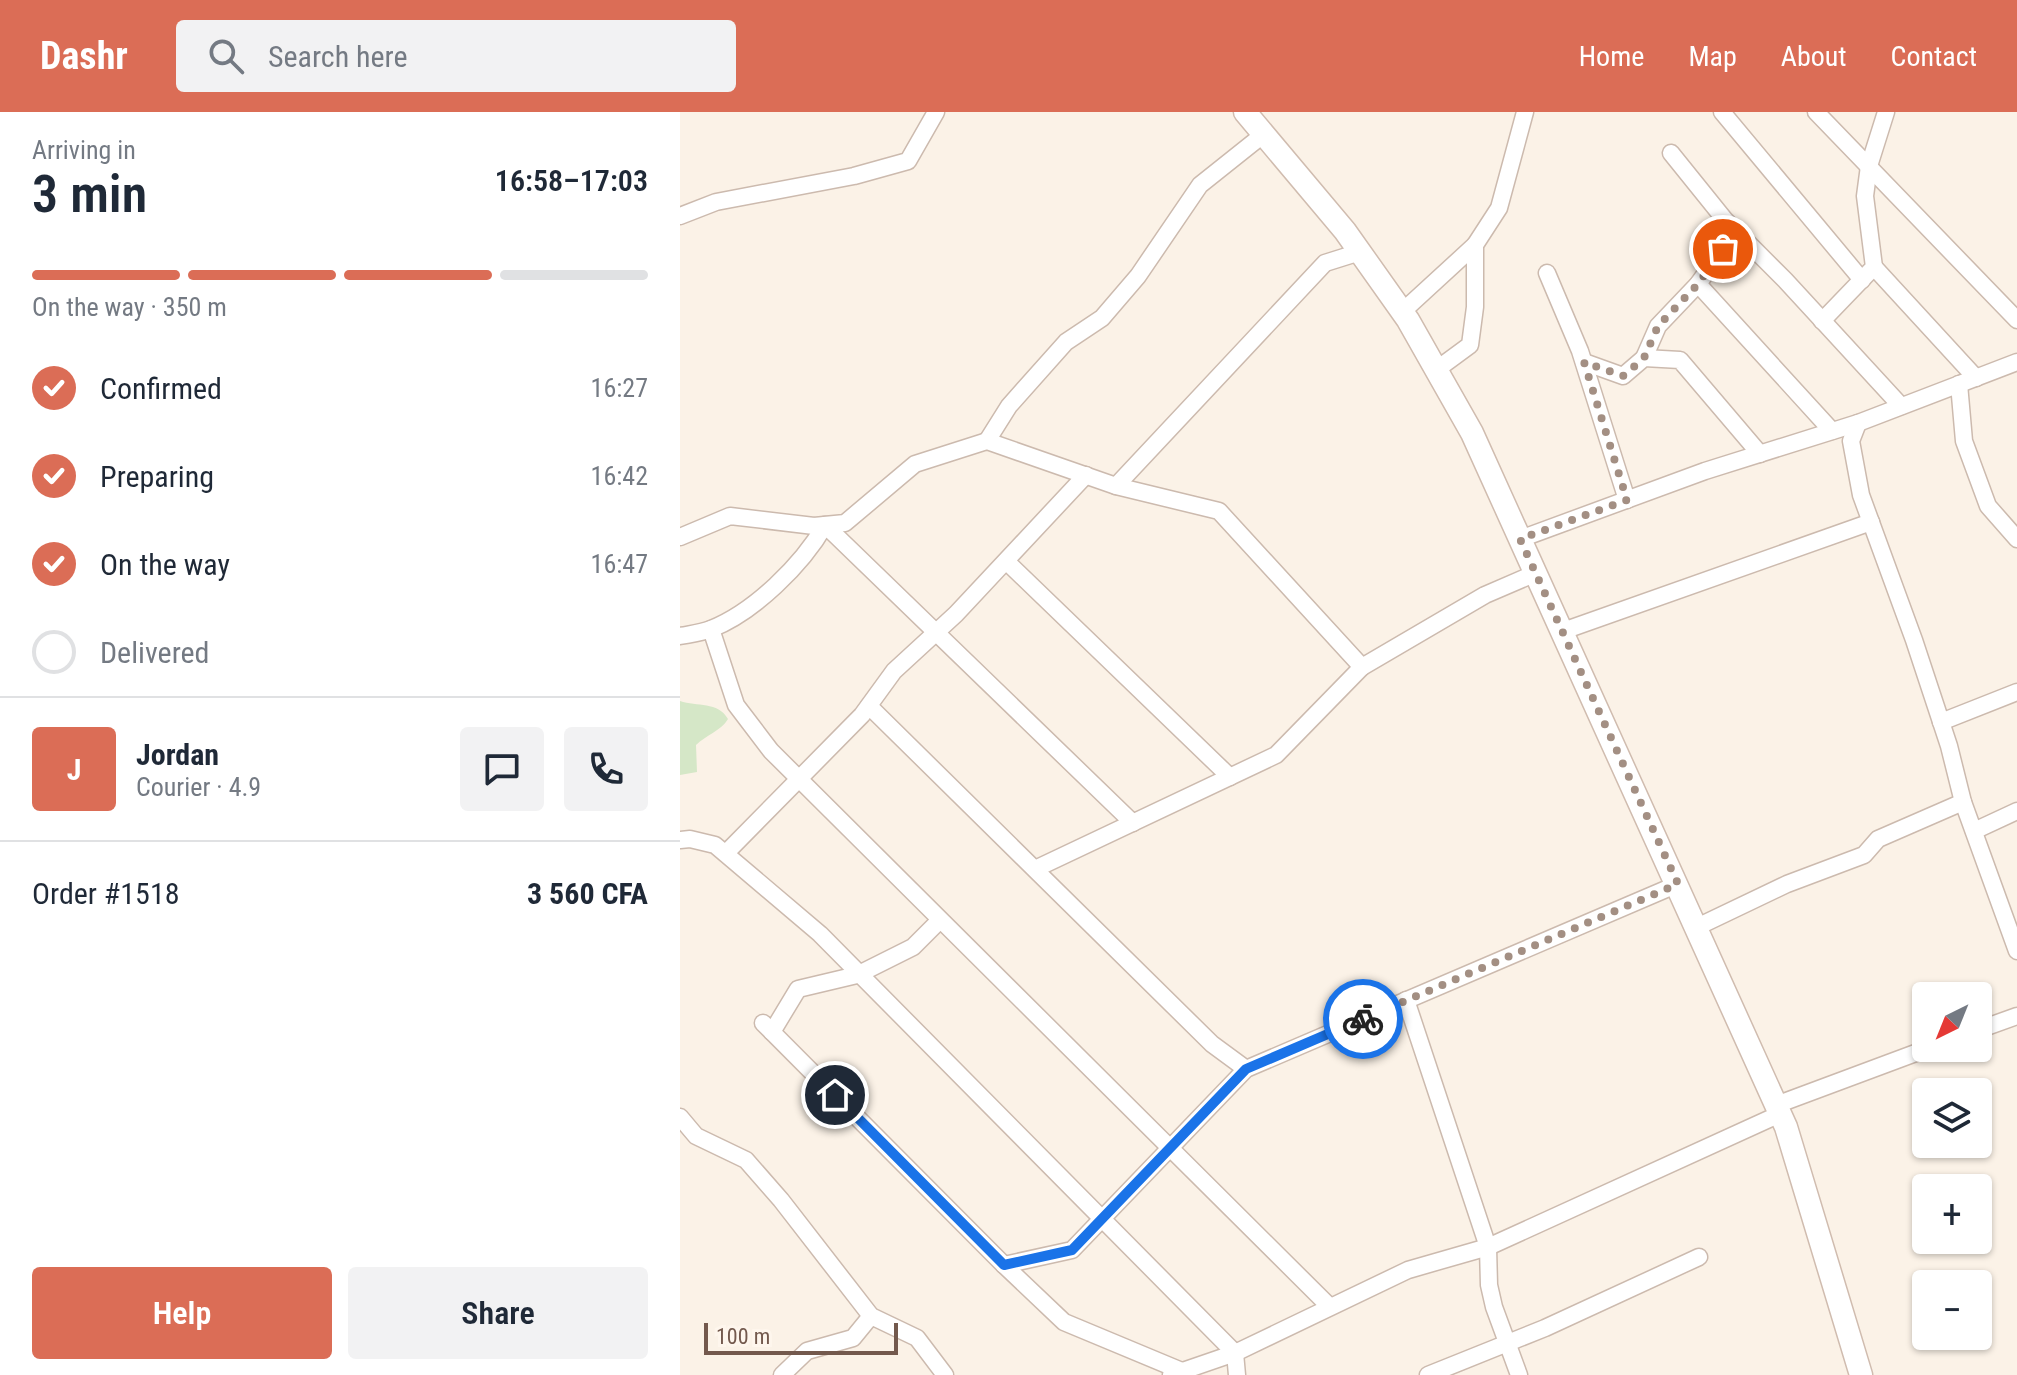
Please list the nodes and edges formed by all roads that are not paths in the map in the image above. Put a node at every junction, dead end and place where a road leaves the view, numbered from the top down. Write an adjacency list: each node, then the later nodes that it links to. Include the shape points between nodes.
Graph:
1 (936, 112): 10 (street, via 908,161 716,202)
2 (1245, 112): 7 (street)
3 (1525, 112): 12 (street, via 1499,208)
4 (1722, 112): 16 (street)
5 (1816, 112): 9 (street)
6 (1886, 112): 9 (street)
7 (1264, 134): 13 (street); 30 (street, via 1200,185 1138,276 1102,318 1066,342 1009,406)
8 (1671, 153): 11 (street)
9 (1869, 166): 14 (street, via 1865,196); 19 (street)
10 (680, 216)
11 (1736, 231): 17 (street); 20 (street)
12 (1475, 245): 18 (street); 24 (street, via 1470,345)
13 (1360, 252): 18 (street); 33 (street, via 1325,263)
14 (1874, 267): 16 (street); 25 (street)
15 (1547, 273): 22 (street)
16 (1862, 280): 20 (street)
17 (1698, 284): 21 (street, via 1658,326); 29 (street)
18 (1402, 312): 24 (street)
19 (2017, 320)
20 (1822, 321): 27 (street)
21 (1644, 358): 22 (street, via 1623,376); 31 (street, via 1680,360)
22 (1584, 362): 34 (street)
23 (2017, 362): 25 (street)
24 (1436, 370): 38 (street, via 1472,433)
25 (1976, 378): 26 (street)
26 (1959, 384): 27 (street); 39 (street, via 1964,441 1983,493)
27 (1901, 406): 28 (street)
28 (1858, 423): 29 (street); 35 (street, via 1852,457)
29 (1832, 431): 31 (street)
30 (987, 441): 32 (street); 36 (street, via 915,464 845,523)
31 (1760, 454): 34 (street)
32 (1086, 475): 33 (street); 40 (street)
33 (1116, 486): 46 (street, via 1219,511)
34 (1627, 500): 38 (street)
35 (1871, 522): 43 (street); 49 (street)
36 (825, 525): 37 (street, via 730,516); 42 (street, via 761,600); 44 (street)
37 (680, 537)
38 (1520, 539): 41 (street)
39 (2017, 539)
40 (1006, 561): 44 (street); 50 (street)
41 (1536, 573): 43 (street); 46 (street, via 1485,595)
42 (711, 629): 45 (street); 51 (street, via 736,705)
43 (1563, 631): 59 (street)
44 (936, 632): 48 (street, via 894,671); 54 (street)
45 (680, 636)
46 (1362, 667): 50 (street, via 1276,755)
47 (2017, 692): 49 (street)
48 (869, 706): 51 (street); 58 (street)
49 (1941, 722): 52 (street)
50 (1230, 777): 54 (street)
51 (799, 779): 57 (street); 60 (street)
52 (1963, 802): 55 (street); 61 (street, via 1878,839 1864,855)
53 (2017, 811): 55 (street)
54 (1133, 823): 58 (street)
55 (1974, 831): 62 (street)
56 (680, 840): 57 (street, via 701,841)
57 (726, 853): 63 (street, via 820,934)
58 (1035, 869): 68 (street, via 1212,1044)
59 (1678, 884): 61 (street); 64 (street)
60 (940, 920): 63 (street, via 913,947); 71 (street)
61 (1697, 927): 69 (street)
62 (2017, 951)
63 (857, 975): 72 (street); 75 (street, via 798,989 768,1027)
64 (1406, 1000): 68 (street); 73 (street)
65 (2017, 1016): 66 (street)
66 (1992, 1025)
67 (1912, 1055): 69 (street)
68 (1246, 1069): 71 (street)
69 (1778, 1109): 73 (street); 86 (street)
70 (680, 1117): 77 (street, via 696,1136 746,1160)
71 (1170, 1148): 72 (street); 76 (street)
72 (1103, 1218): 75 (street, via 1072,1250); 79 (street)
73 (1488, 1247): 76 (street, via 1408,1270); 78 (street, via 1489,1285)
74 (1699, 1257): 78 (street)
75 (1004, 1265): 80 (street, via 1064,1322)
76 (1329, 1306): 79 (street)
77 (871, 1316): 81 (street, via 853,1338 807,1351); 82 (street, via 917,1338)
78 (1507, 1344): 84 (street); 85 (street)
79 (1235, 1353): 80 (street); 83 (street)
80 (1182, 1374)
81 (782, 1375)
82 (945, 1375)
83 (1237, 1375)
84 (1428, 1375)
85 (1519, 1375)
86 (1861, 1375)

